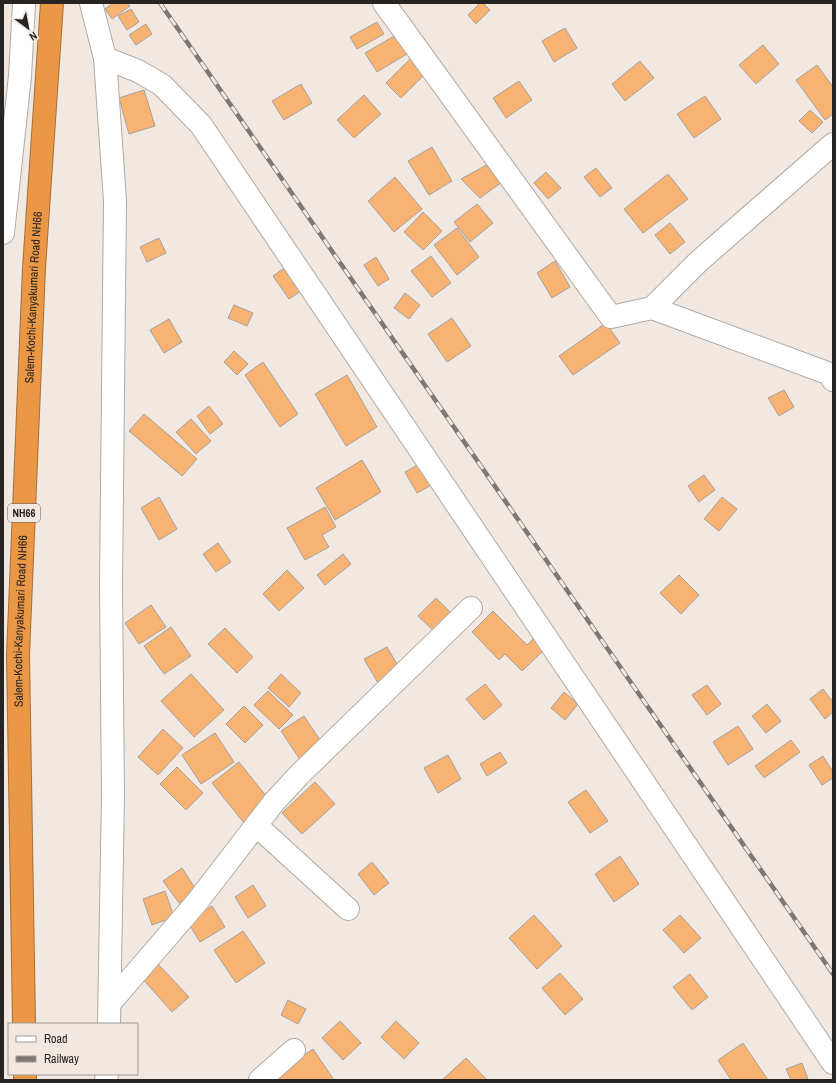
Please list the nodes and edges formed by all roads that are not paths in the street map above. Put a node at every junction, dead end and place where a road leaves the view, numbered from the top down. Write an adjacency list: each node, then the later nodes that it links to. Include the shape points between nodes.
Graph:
1 (24, 3): 7 (street, via 20,76)
2 (52, 3): 14 (highway, Salem-Kochi-Kanyakumari Road NH66 / NH66, via 34,268 18,655)
3 (91, 3): 5 (street)
4 (384, 3): 8 (street, via 611,318)
5 (105, 58): 13 (street, via 115,201 110,585 113,795); 16 (street, via 138,71 162,85 201,125)
6 (833, 144): 8 (street, via 700,261)
7 (3, 233)
8 (652, 308): 9 (street)
9 (832, 375)
10 (471, 608): 11 (street, via 299,775)
11 (256, 825): 12 (street); 13 (street)
12 (348, 909)
13 (110, 1013)
14 (24, 1023)
15 (294, 1050): 17 (street)
16 (833, 1063)
17 (260, 1080)

